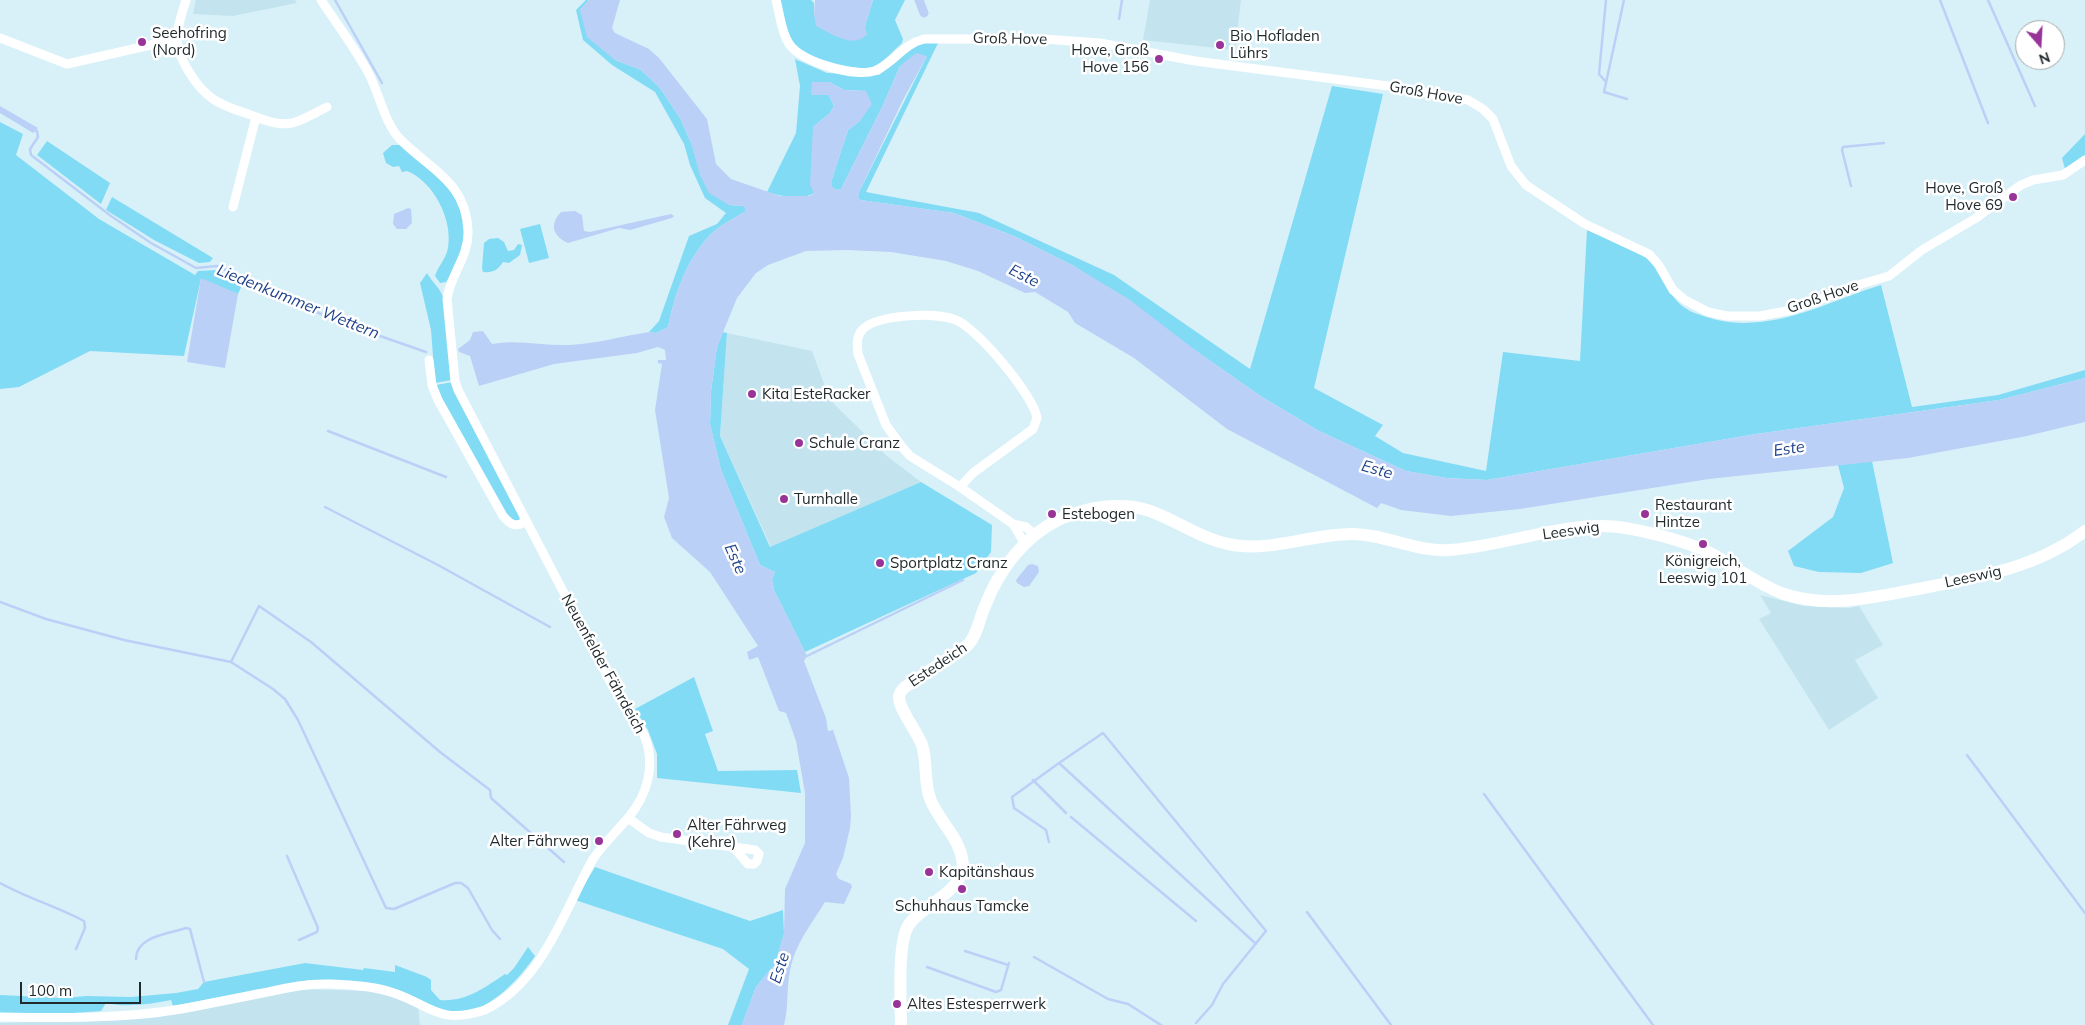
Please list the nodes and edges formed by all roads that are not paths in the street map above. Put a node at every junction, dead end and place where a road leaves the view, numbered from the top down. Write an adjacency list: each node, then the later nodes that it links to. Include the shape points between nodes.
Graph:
1 (186, 0): 5 (street)
2 (321, 0): 13 (street, Neuenfelder Fährdeich, via 369,74 399,139 441,173 464,209 467,248 447,299 455,381)
3 (776, 0): 8 (street, Groß Hove, via 785,36 795,50 815,61 855,72 876,70 906,46 924,39 1043,39 1108,44 1195,61 1396,87 1468,100 1494,119 1511,166 1526,185 1584,224 1649,254 1685,300 1708,312 1727,316 1760,316 1792,310 1889,276 1922,250 1976,218 2020,185 2063,175)
4 (0, 38): 5 (street, via 67,64)
5 (177, 39): 7 (street, via 182,58 197,84 213,99)
6 (327, 107): 7 (street, via 291,123 278,124)
7 (256, 117): 9 (street)
8 (2085, 160)
9 (233, 207)
10 (429, 360): 13 (street, via 432,385 438,400 503,516 510,524 519,526)
11 (960, 487): 11 (street, via 910,456 886,425 858,354 858,336 868,326 880,320 917,316 936,315 958,320 979,336 1032,402 1037,418 1033,429 973,472); 15 (street)
12 (1130, 507): 14 (street, Leeswig, via 1151,511 1213,540 1244,546 1349,534 1375,536 1415,548 1449,550 1572,529 1614,527 1700,549 1769,588 1795,597 1827,602 1868,598 2001,572 2056,550); 15 (street, Estedeich, via 1082,511 1060,519)
13 (525, 522): 16 (street, Neuenfelder Fährdeich, via 614,689 644,734 649,751 648,783)
14 (2085, 531)
15 (1030, 539): 19 (street, Estedeich, via 998,577 972,641 900,692 901,706 922,745 930,799 959,849 963,864 954,885 914,918 906,932 901,971)
16 (628, 818): 17 (street, via 649,833 661,837); 18 (street, Neuenfelder Fährdeich, via 604,842 593,859 533,970 502,1000 469,1016 438,1016 408,999 381,989 322,984 150,1013)
17 (734, 848)
18 (0, 1018)
19 (902, 1025)

